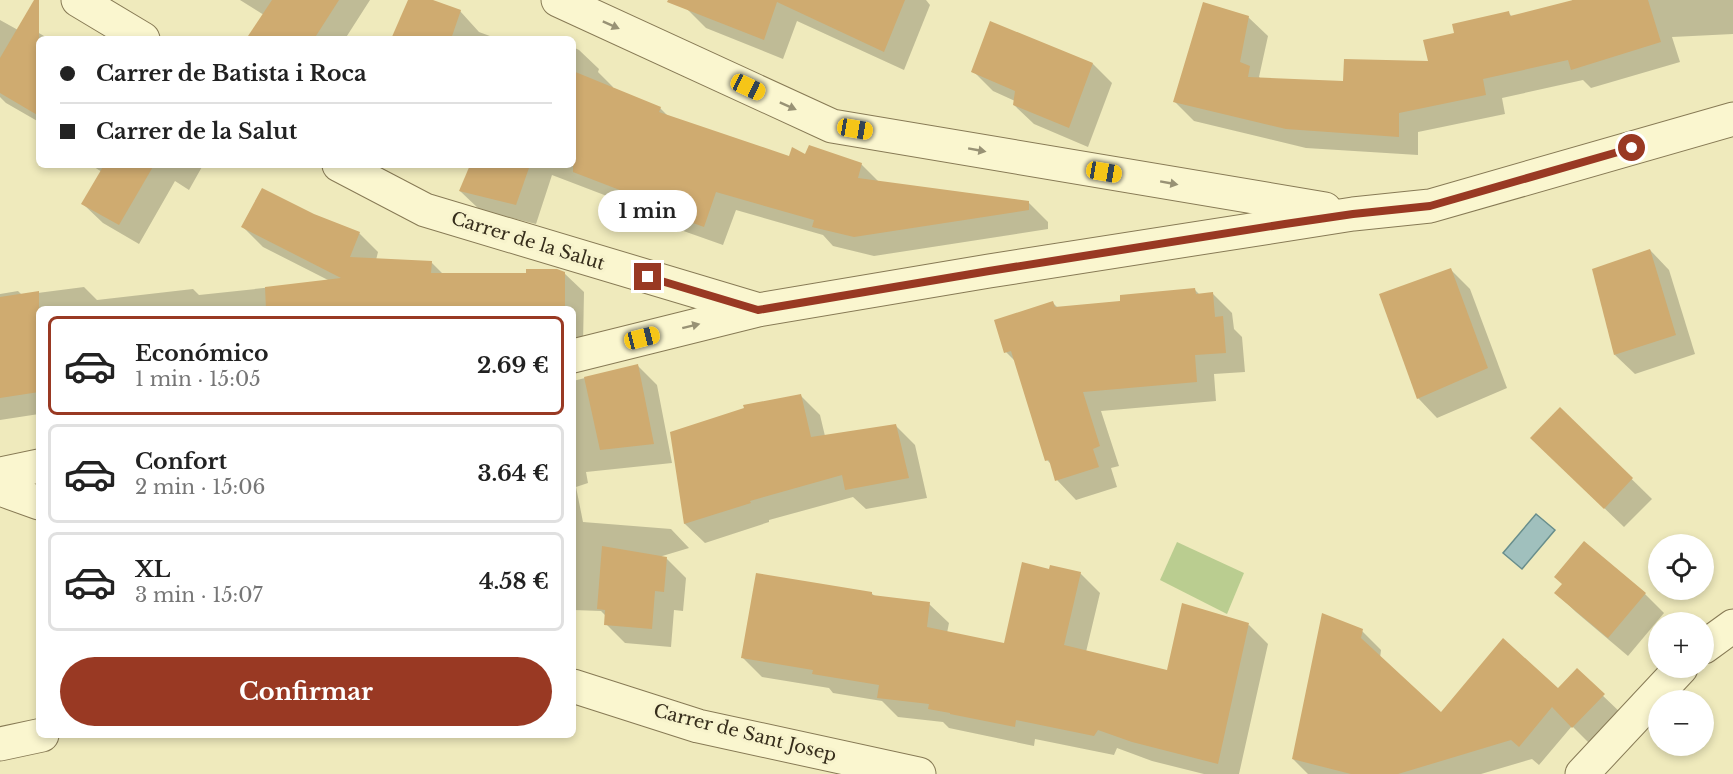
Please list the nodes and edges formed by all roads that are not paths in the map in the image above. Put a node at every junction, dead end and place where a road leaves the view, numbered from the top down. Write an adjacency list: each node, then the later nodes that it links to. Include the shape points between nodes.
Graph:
1 (78, 0): 3 (street)
2 (574, 4): 6 (street, one-way to 6, via 832,126)
3 (138, 36)
4 (1733, 119): 6 (street, via 1430,206)
5 (345, 168): 7 (street, Carrer de la Salut, via 425,210)
6 (1353, 214): 7 (street)
7 (758, 310): 8 (street, one-way to 7)
8 (576, 355)
9 (36, 467): 10 (street)
10 (0, 474)
11 (0, 489): 12 (street)
12 (36, 502)
13 (1733, 626): 14 (street)
14 (1714, 640)
15 (1672, 678): 20 (street)
16 (576, 687): 19 (street, Carrer de Sant Josep, via 698,726)
17 (36, 736): 18 (street)
18 (0, 744)
19 (919, 774)
20 (1582, 774)

